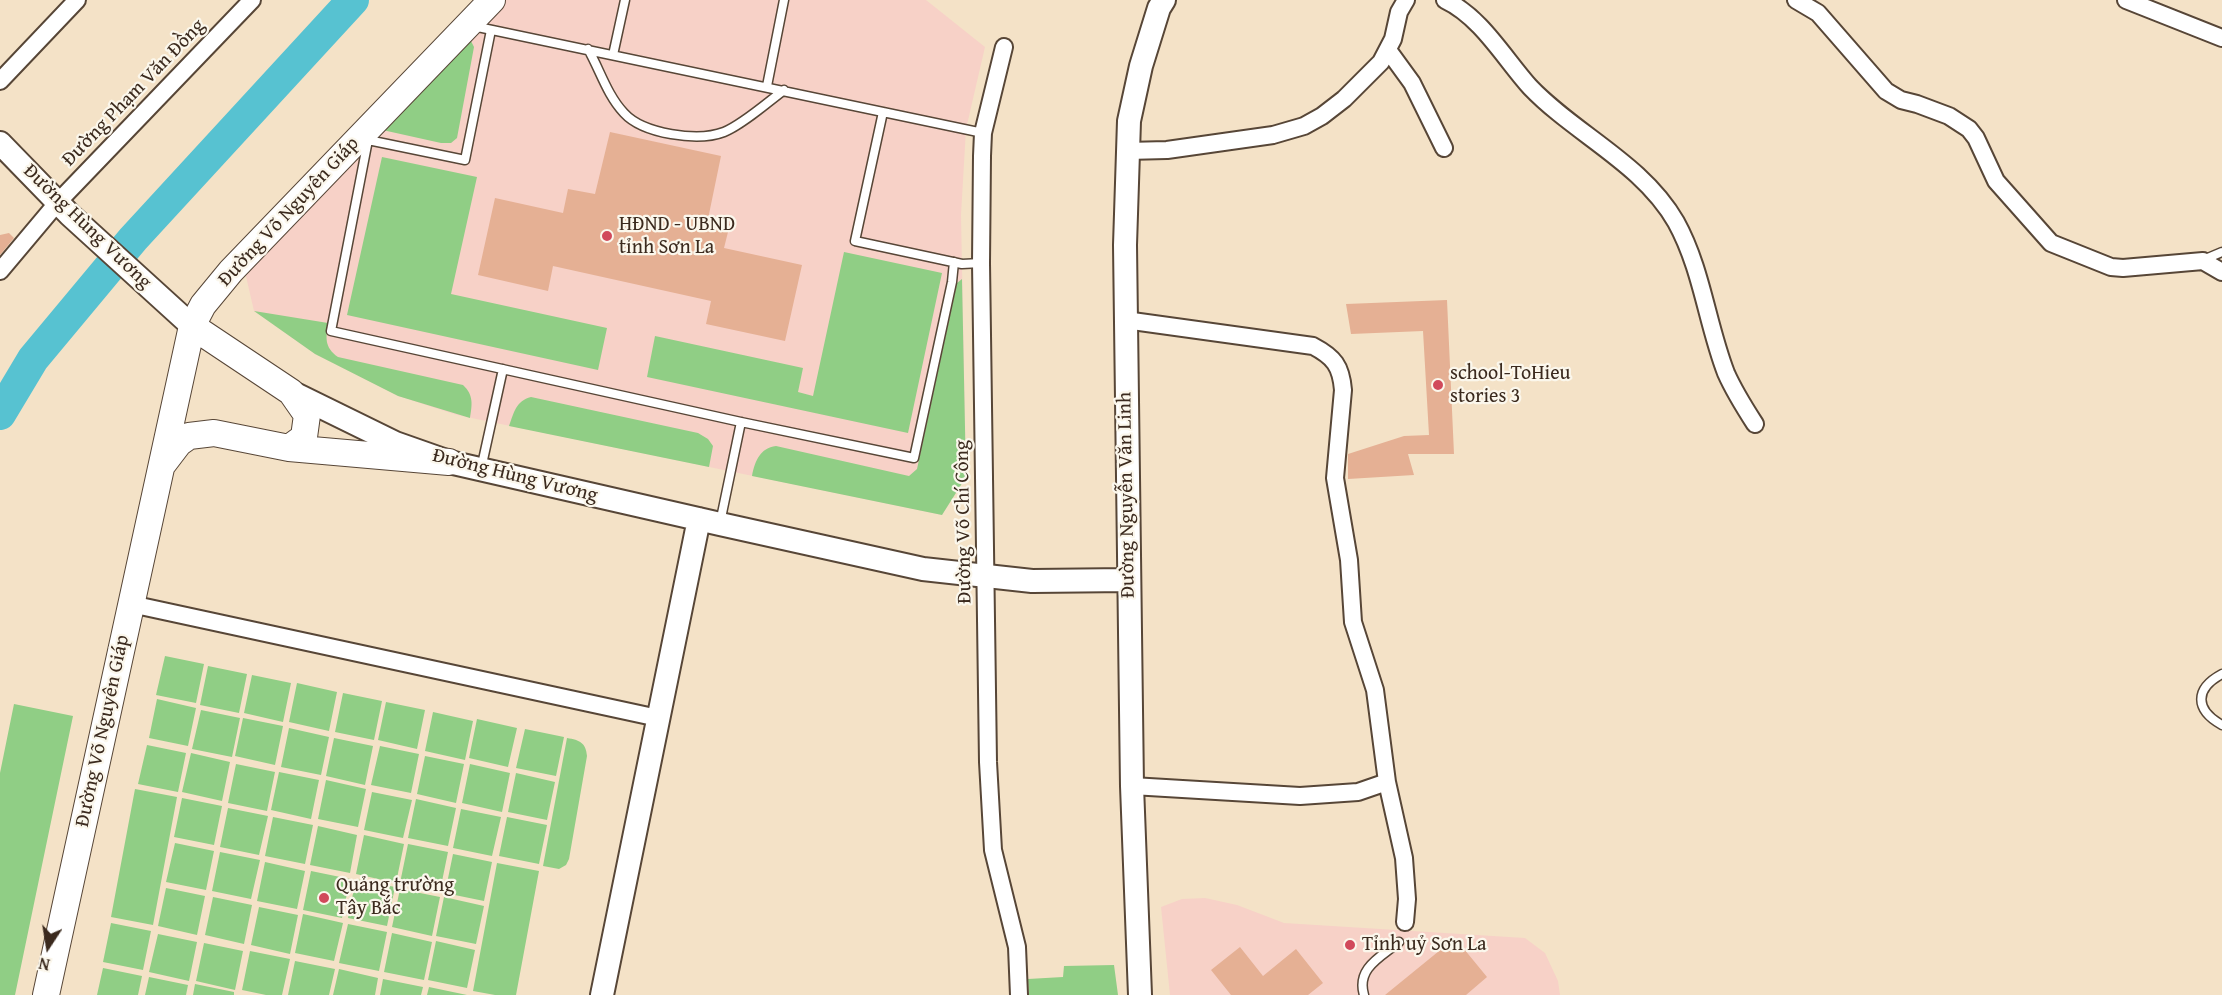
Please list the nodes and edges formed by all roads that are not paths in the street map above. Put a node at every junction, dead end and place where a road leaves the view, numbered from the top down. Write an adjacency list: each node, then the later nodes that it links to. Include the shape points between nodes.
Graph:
1 (77, 0): 17 (street)
2 (252, 0): 26 (street, Đường Phạm Văn Đồng)
3 (492, 0): 11 (main road, Đường Võ Nguyên Giáp)
4 (625, 0): 16 (lane)
5 (784, 0): 18 (lane)
6 (1406, 0): 15 (street)
7 (1445, 0): 38 (street, via 1479,26 1555,111 1656,194 1676,223 1693,263 1726,372)
8 (1796, 0): 28 (street, via 1818,13 1886,91 1949,116 1969,129 1996,181 2051,243 2111,267)
9 (2126, 0): 12 (street)
10 (1156, 2): 25 (street, Đường Nguyễn Văn Linh)
11 (481, 27): 14 (lane); 22 (main road, Đường Võ Nguyên Giáp); 22 (lane, via 465,160)
12 (2222, 38)
13 (1004, 47): 21 (street, Đường Võ Chí Công)
14 (588, 49): 16 (lane); 19 (lane, via 608,92 625,115 656,132 694,137 724,132)
15 (1388, 50): 24 (street, via 1412,83); 25 (street, via 1344,99 1304,126 1273,135 1167,150)
16 (613, 55): 18 (lane)
17 (0, 81)
18 (767, 86): 19 (lane)
19 (784, 90): 20 (lane)
20 (883, 112): 21 (lane); 29 (lane, via 855,241)
21 (983, 133): 30 (street, Đường Võ Chí Công)
22 (365, 137): 34 (main road, Đường Võ Nguyên Giáp, via 231,271 203,305); 35 (lane, via 331,331)
23 (0, 143): 26 (street, Đường Hùng Vương)
24 (1444, 148)
25 (1127, 151): 33 (street, Đường Nguyễn Văn Linh)
26 (64, 209): 31 (street, Đường Phạm Văn Đồng); 34 (street, Đường Hùng Vương)
27 (2222, 252): 28 (lane)
28 (2203, 261): 32 (street)
29 (954, 262): 30 (lane); 37 (lane, via 914,458)
30 (981, 263): 44 (street, Đường Võ Chí Công)
31 (0, 271)
32 (2222, 272)
33 (1125, 320): 45 (street, Đường Nguyễn Văn Linh); 50 (street, via 1313,346 1328,354 1338,367 1343,390 1335,478 1349,560 1353,622 1375,690)
34 (192, 326): 36 (main road, Đường Hùng Vương); 41 (main road, Đường Võ Nguyên Giáp)
35 (503, 369): 37 (lane); 42 (lane)
36 (291, 392): 39 (main road, via 307,415 304,437); 40 (street, Đường Hùng Vương, via 395,443)
37 (741, 422): 43 (lane)
38 (1755, 424)
39 (289, 448): 40 (main road, Đường Võ Nguyên Giáp); 41 (main road, Đường Võ Nguyên Giáp, via 214,433 189,436)
40 (448, 462): 42 (street, Đường Hùng Vương)
41 (161, 467): 46 (main road, Đường Võ Nguyên Giáp)
42 (481, 470): 43 (street, Đường Hùng Vương)
43 (709, 521): 44 (street, Đường Hùng Vương, via 922,569); 48 (street)
44 (986, 576): 45 (street, Đường Hùng Vương, via 1032,581); 56 (street, Đường Võ Chí Công, via 993,850 1017,947)
45 (1129, 580): 51 (street, Đường Nguyễn Văn Linh)
46 (131, 604): 48 (street); 54 (main road, Đường Võ Nguyên Giáp)
47 (2222, 674): 49 (lane, via 2203,690 2201,702 2204,711)
48 (658, 718): 55 (street)
49 (2222, 725)
50 (1387, 782): 51 (street, via 1358,792 1300,796); 52 (street, via 1404,858)
51 (1131, 786): 57 (street, Đường Nguyễn Văn Linh)
52 (1405, 922)
53 (1400, 942): 58 (lane, via 1366,969 1361,979)
54 (46, 995)
55 (602, 995)
56 (1018, 995)
57 (1140, 995)
58 (1364, 995)

